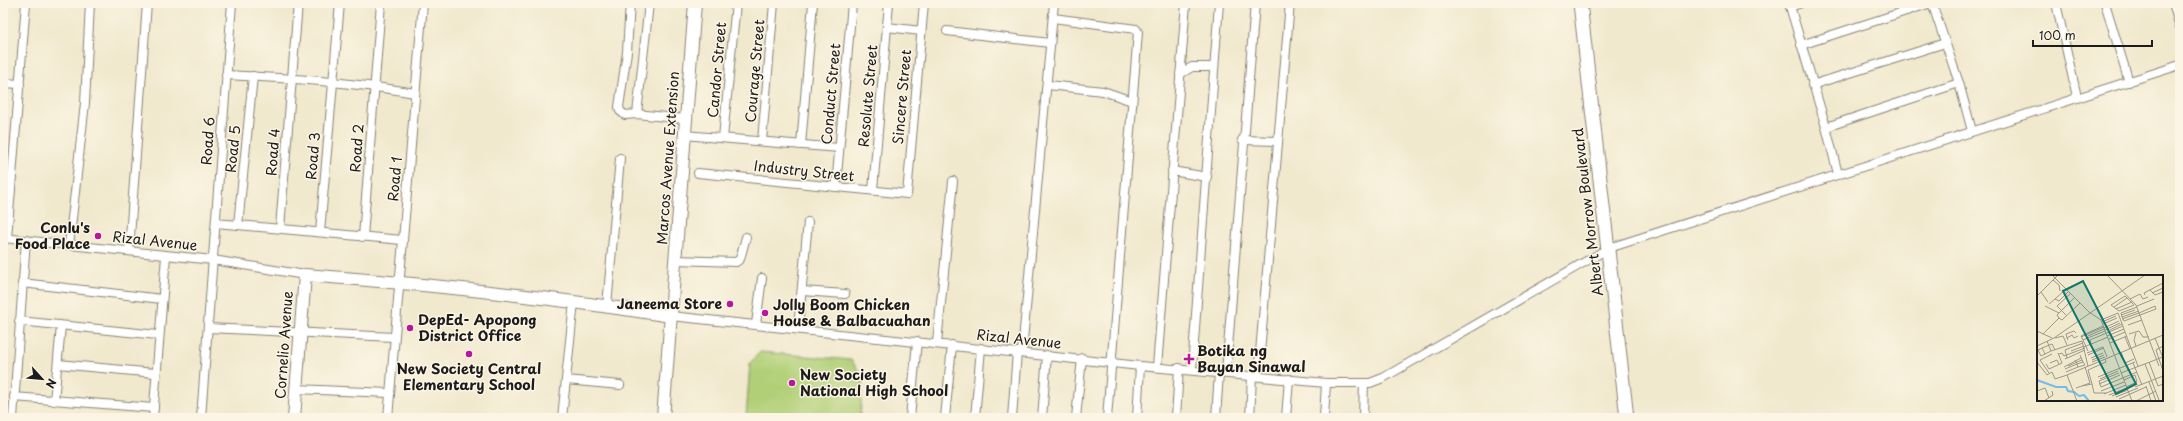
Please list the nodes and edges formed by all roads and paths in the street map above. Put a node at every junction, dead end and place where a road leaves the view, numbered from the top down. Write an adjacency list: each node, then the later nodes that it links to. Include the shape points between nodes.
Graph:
1 (26, 3): 48 (street)
2 (90, 3): 85 (street, via 85,103)
3 (147, 3): 87 (street)
4 (232, 3): 41 (street, Road 6)
5 (298, 3): 43 (street, Road 4)
6 (340, 3): 44 (street, Road 3)
7 (381, 3): 51 (street, Road 2)
8 (423, 3): 52 (street, Road 1)
9 (630, 3): 55 (street, via 627,52 619,107 622,114)
10 (649, 3): 55 (street)
11 (695, 3): 56 (street, Marcos Avenue Extension)
12 (736, 3): 60 (street, Candor Street)
13 (774, 3): 63 (street, Courage Street)
14 (813, 3): 64 (street)
15 (852, 3): 65 (street, Conduct Street)
16 (889, 3): 31 (street, Resolute Street)
17 (924, 3): 33 (street, Sincere Street)
18 (1054, 3): 30 (street)
19 (1186, 3): 40 (street)
20 (1219, 3): 39 (street)
21 (1255, 3): 61 (street)
22 (1290, 3): 62 (street)
23 (1580, 3): 86 (main road, Albert Morrow Boulevard)
24 (1801, 3): 29 (street)
25 (1931, 3): 36 (street); 37 (street)
26 (2056, 3): 53 (street)
27 (2105, 3): 45 (street)
28 (2173, 3): 32 (street)
29 (1789, 5): 37 (street)
30 (1053, 18): 35 (street); 54 (street, via 1137,30)
31 (887, 27): 33 (street); 73 (street, Resolute Street)
32 (2180, 27)
33 (921, 30): 74 (street, Sincere Street)
34 (947, 31): 35 (street)
35 (1050, 43): 50 (street)
36 (1945, 43): 47 (street); 49 (street)
37 (1801, 45): 49 (street)
38 (2180, 65): 45 (street, Rizal Avenue)
39 (1214, 66): 40 (street, via 1192,67); 70 (street)
40 (1180, 74): 67 (street)
41 (226, 75): 42 (street); 76 (street, Road 6)
42 (253, 76): 43 (street); 77 (street, Road 5)
43 (292, 78): 44 (street); 78 (street, Road 4)
44 (333, 82): 51 (street); 79 (street, Road 3)
45 (2129, 82): 53 (street, Rizal Avenue)
46 (3, 83): 48 (street)
47 (1958, 83): 57 (street); 58 (street)
48 (20, 84): 82 (street)
49 (1812, 84): 57 (street)
50 (1048, 85): 54 (street, via 1103,91); 113 (street)
51 (374, 86): 52 (street); 80 (street, Road 2)
52 (415, 93): 84 (street, Road 1)
53 (2077, 97): 58 (street, Rizal Avenue)
54 (1132, 101): 116 (street)
55 (637, 114): 56 (street)
56 (685, 119): 59 (street, Marcos Avenue Extension)
57 (1826, 127): 69 (street)
58 (1972, 131): 69 (street, Rizal Avenue)
59 (684, 135): 60 (street); 90 (street, Marcos Avenue Extension)
60 (724, 138): 63 (street)
61 (1242, 140): 62 (street); 122 (street)
62 (1278, 141): 124 (street)
63 (762, 142): 64 (street)
64 (801, 145): 65 (street)
65 (839, 148): 72 (street, Conduct Street)
66 (620, 158): 99 (street)
67 (1172, 171): 70 (street); 119 (street)
68 (698, 173): 72 (street, Industry Street)
69 (1838, 174): 86 (street, Rizal Avenue)
70 (1207, 177): 121 (street)
71 (953, 180): 110 (street)
72 (836, 187): 73 (street, Industry Street)
73 (872, 190): 74 (street, Industry Street)
74 (907, 194)
75 (808, 222): 95 (street)
76 (216, 223): 77 (street); 89 (street, Road 6)
77 (238, 225): 78 (street)
78 (280, 228): 79 (street)
79 (320, 232): 80 (street)
80 (363, 237): 84 (street)
81 (746, 237): 90 (street, via 740,259 736,262)
82 (5, 238): 83 (street, Rizal Avenue)
83 (26, 240): 85 (street, Rizal Avenue); 94 (street)
84 (402, 240): 93 (street, Road 1)
85 (69, 245): 87 (street, Rizal Avenue)
86 (1609, 248): 128 (street, Rizal Avenue, via 1383,378); 156 (main road, Albert Morrow Boulevard)
87 (128, 251): 88 (street, Rizal Avenue)
88 (166, 256): 89 (street, Rizal Avenue); 97 (street)
89 (213, 260): 91 (street, Rizal Avenue); 104 (street, Road 6)
90 (676, 260): 100 (street, Marcos Avenue Extension)
91 (305, 275): 93 (street); 106 (street, Cornelio Avenue)
92 (762, 278): 102 (street)
93 (400, 282): 98 (street); 108 (street, Road 1)
94 (22, 283): 97 (street); 101 (street)
95 (802, 292): 96 (street); 105 (street)
96 (845, 294)
97 (162, 299): 107 (street)
98 (574, 302): 99 (street); 126 (street)
99 (607, 306): 100 (street)
100 (671, 316): 102 (street, Rizal Avenue); 141 (street, Marcos Avenue Extension)
101 (19, 321): 103 (street); 132 (street)
102 (756, 324): 105 (street, Rizal Avenue)
103 (61, 326): 107 (street); 117 (street)
104 (208, 328): 106 (street); 137 (street, Road 6)
105 (798, 328): 109 (street, Rizal Avenue)
106 (300, 332): 108 (street); 130 (street, Cornelio Avenue)
107 (158, 335): 123 (street)
108 (394, 337): 131 (street, Road 1)
109 (917, 341): 110 (street, Rizal Avenue); 142 (street)
110 (937, 343): 111 (street, Rizal Avenue)
111 (952, 345): 112 (street, Rizal Avenue); 143 (street)
112 (981, 348): 113 (street, Rizal Avenue); 144 (street)
113 (1020, 352): 114 (street, Rizal Avenue); 145 (street)
114 (1047, 355): 115 (street, Rizal Avenue); 146 (street)
115 (1082, 358): 116 (street, Rizal Avenue); 147 (street)
116 (1110, 362): 118 (street, Rizal Avenue); 148 (street)
117 (58, 364): 123 (street); 133 (street)
118 (1140, 366): 119 (street, Rizal Avenue); 149 (street)
119 (1157, 367): 120 (street, Rizal Avenue)
120 (1179, 368): 121 (street, Rizal Avenue); 150 (street)
121 (1192, 369): 122 (street, Rizal Avenue)
122 (1222, 372): 124 (street, Rizal Avenue); 151 (street)
123 (155, 373): 134 (street)
124 (1255, 376): 125 (street, Rizal Avenue); 152 (street)
125 (1289, 379): 127 (street, Rizal Avenue); 153 (street)
126 (566, 380): 129 (street); 140 (street)
127 (1326, 383): 128 (street, Rizal Avenue); 154 (street)
128 (1364, 383): 155 (street)
129 (620, 385)
130 (296, 389): 131 (street); 138 (street, Cornelio Avenue)
131 (389, 393): 139 (street, Road 1)
132 (14, 397): 133 (street); 135 (street)
133 (54, 401): 134 (street)
134 (154, 408): 136 (street)
135 (13, 418)
136 (153, 418)
137 (201, 418)
138 (294, 418)
139 (388, 418)
140 (562, 418)
141 (663, 418)
142 (910, 418)
143 (946, 418)
144 (975, 418)
145 (1012, 418)
146 (1042, 418)
147 (1076, 418)
148 (1107, 418)
149 (1137, 418)
150 (1176, 418)
151 (1216, 418)
152 (1250, 418)
153 (1286, 418)
154 (1324, 418)
155 (1363, 418)
156 (1627, 418)

